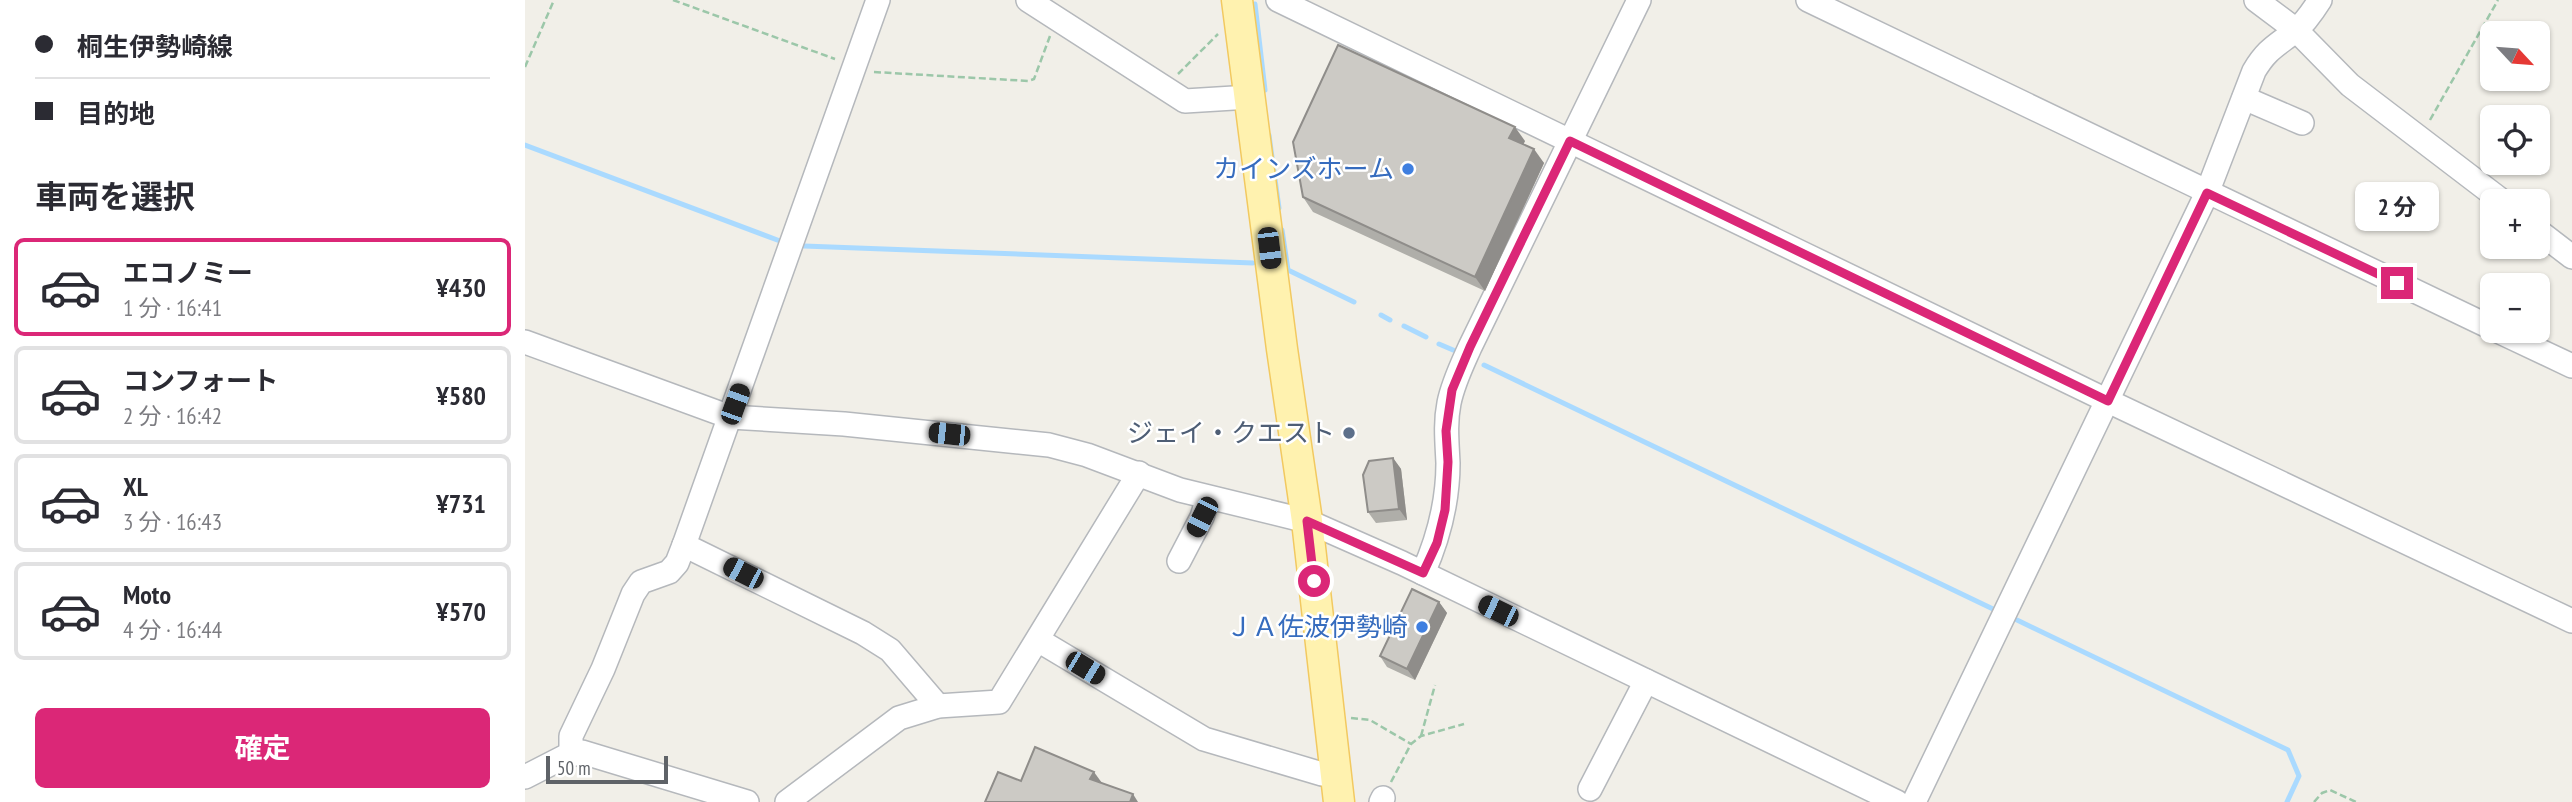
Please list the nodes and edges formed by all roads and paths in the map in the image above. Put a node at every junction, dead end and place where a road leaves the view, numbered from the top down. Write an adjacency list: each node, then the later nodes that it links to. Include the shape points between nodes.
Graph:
1 (554, 0): 12 (path)
2 (879, 0): 28 (street)
3 (1028, 0): 13 (street)
4 (1278, 0): 18 (street)
5 (1639, 0): 18 (street)
6 (1808, 0): 20 (street)
7 (2256, 0): 11 (street)
8 (2320, 0): 11 (street)
9 (2498, 0): 17 (path)
10 (1238, 11): 13 (path); 14 (main road)
11 (2296, 30): 15 (street, via 2264,54); 17 (street, via 2350,85)
12 (525, 67)
13 (1164, 89): 14 (street, via 1195,102)
14 (1250, 97): 31 (main road)
15 (2244, 98): 16 (street); 20 (street)
16 (2302, 123)
17 (2420, 138): 19 (street)
18 (1570, 141): 27 (street); 34 (street, via 1452,390 1446,431 1445,510)
19 (2486, 189)
20 (2207, 193): 23 (street); 27 (street)
21 (2550, 240): 22 (street)
22 (2572, 257)
23 (2480, 322)
24 (525, 342): 28 (street)
25 (2523, 343): 26 (street)
26 (2572, 366)
27 (2108, 401): 35 (street); 52 (street)
28 (730, 418): 29 (street, via 844,424 1049,445); 32 (street)
29 (1139, 473): 30 (street); 36 (street)
30 (1208, 498): 31 (street); 33 (street)
31 (1307, 521): 34 (street); 40 (main road)
32 (684, 545): 39 (street, via 890,650); 44 (street, via 669,572 642,582 633,594 574,730)
33 (1179, 561)
34 (1423, 573): 37 (street)
35 (2572, 621)
36 (1038, 640): 39 (street, via 999,702); 46 (street, via 1204,739 1322,774)
37 (1646, 681): 47 (street); 51 (street)
38 (1435, 685): 42 (path)
39 (938, 706): 50 (street, via 899,718)
40 (1331, 719): 43 (path, via 1370,720); 46 (main road)
41 (1464, 724): 42 (path)
42 (1422, 736): 43 (path)
43 (1411, 744): 48 (path)
44 (571, 754): 45 (street); 49 (street, via 582,752)
45 (525, 777)
46 (1337, 788)
47 (1590, 789)
48 (1382, 800)
49 (747, 802)
50 (787, 802)
51 (1897, 802)
52 (1914, 802)
53 (2314, 802): 54 (path, via 2330,790)
54 (2356, 802)

